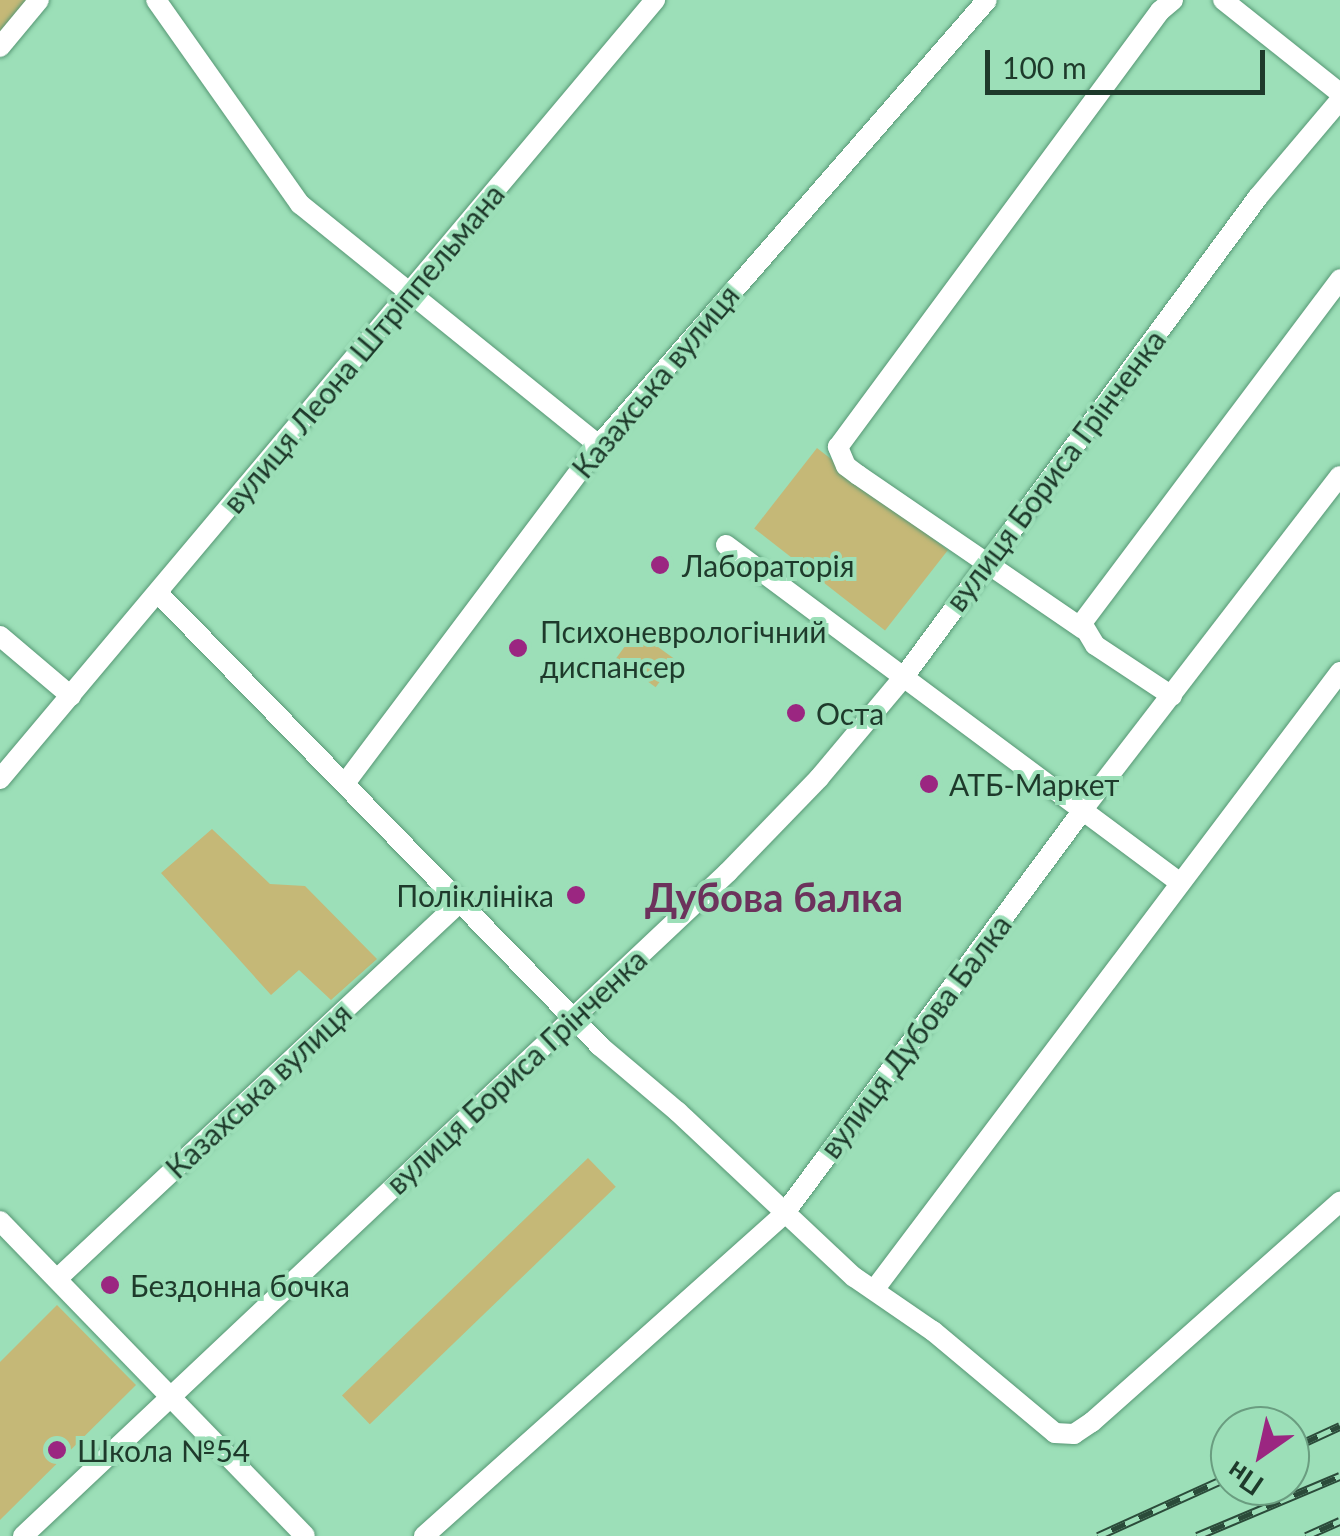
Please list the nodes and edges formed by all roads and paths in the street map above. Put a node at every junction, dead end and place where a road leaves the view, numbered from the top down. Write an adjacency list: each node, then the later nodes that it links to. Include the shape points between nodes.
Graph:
1 (39, 0): 7 (street)
2 (156, 0): 10 (street, via 300,204)
3 (655, 0): 10 (street, вулиця Леона Штріппельмана)
4 (988, 0): 11 (street, Казахська вулиця)
5 (1173, 0): 14 (street, via 838,447 846,466)
6 (1223, 0): 8 (street)
7 (0, 47)
8 (1340, 96): 14 (street, вулиця Бориса Грінченка)
9 (1340, 279): 16 (street, via 1086,615)
10 (408, 294): 11 (street); 15 (street, вулиця Леона Штріппельмана)
11 (599, 445): 23 (street, Казахська вулиця)
12 (1340, 476): 21 (street, вулиця Дубова Балка)
13 (726, 545): 19 (street)
14 (986, 561): 16 (street); 19 (street, вулиця Бориса Грінченка)
15 (158, 593): 20 (street, вулиця Леона Штріппельмана); 23 (street)
16 (1083, 629): 21 (street, via 1095,645)
17 (0, 636): 20 (street)
18 (1340, 672): 25 (street)
19 (903, 678): 24 (street); 27 (street, вулиця Бориса Грінченка, via 771,828)
20 (71, 696): 22 (street, вулиця Леона Штріппельмана)
21 (1172, 696): 24 (street, вулиця Дубова Балка)
22 (0, 779)
23 (346, 782): 26 (street)
24 (1081, 812): 25 (street); 29 (street, вулиця Дубова Балка)
25 (1179, 882): 32 (street)
26 (460, 902): 27 (street); 31 (street, Казахська вулиця)
27 (572, 1019): 29 (street); 33 (street, вулиця Бориса Грінченка)
28 (1340, 1202): 32 (street, via 1074,1434 1054,1433 1026,1413 933,1331)
29 (784, 1214): 32 (street); 36 (street, вулиця Дубова Балка)
30 (0, 1221): 31 (street)
31 (57, 1279): 33 (street)
32 (874, 1290)
33 (173, 1396): 34 (street, вулиця Бориса Грінченка); 35 (street)
34 (23, 1536)
35 (305, 1536)
36 (424, 1536)

